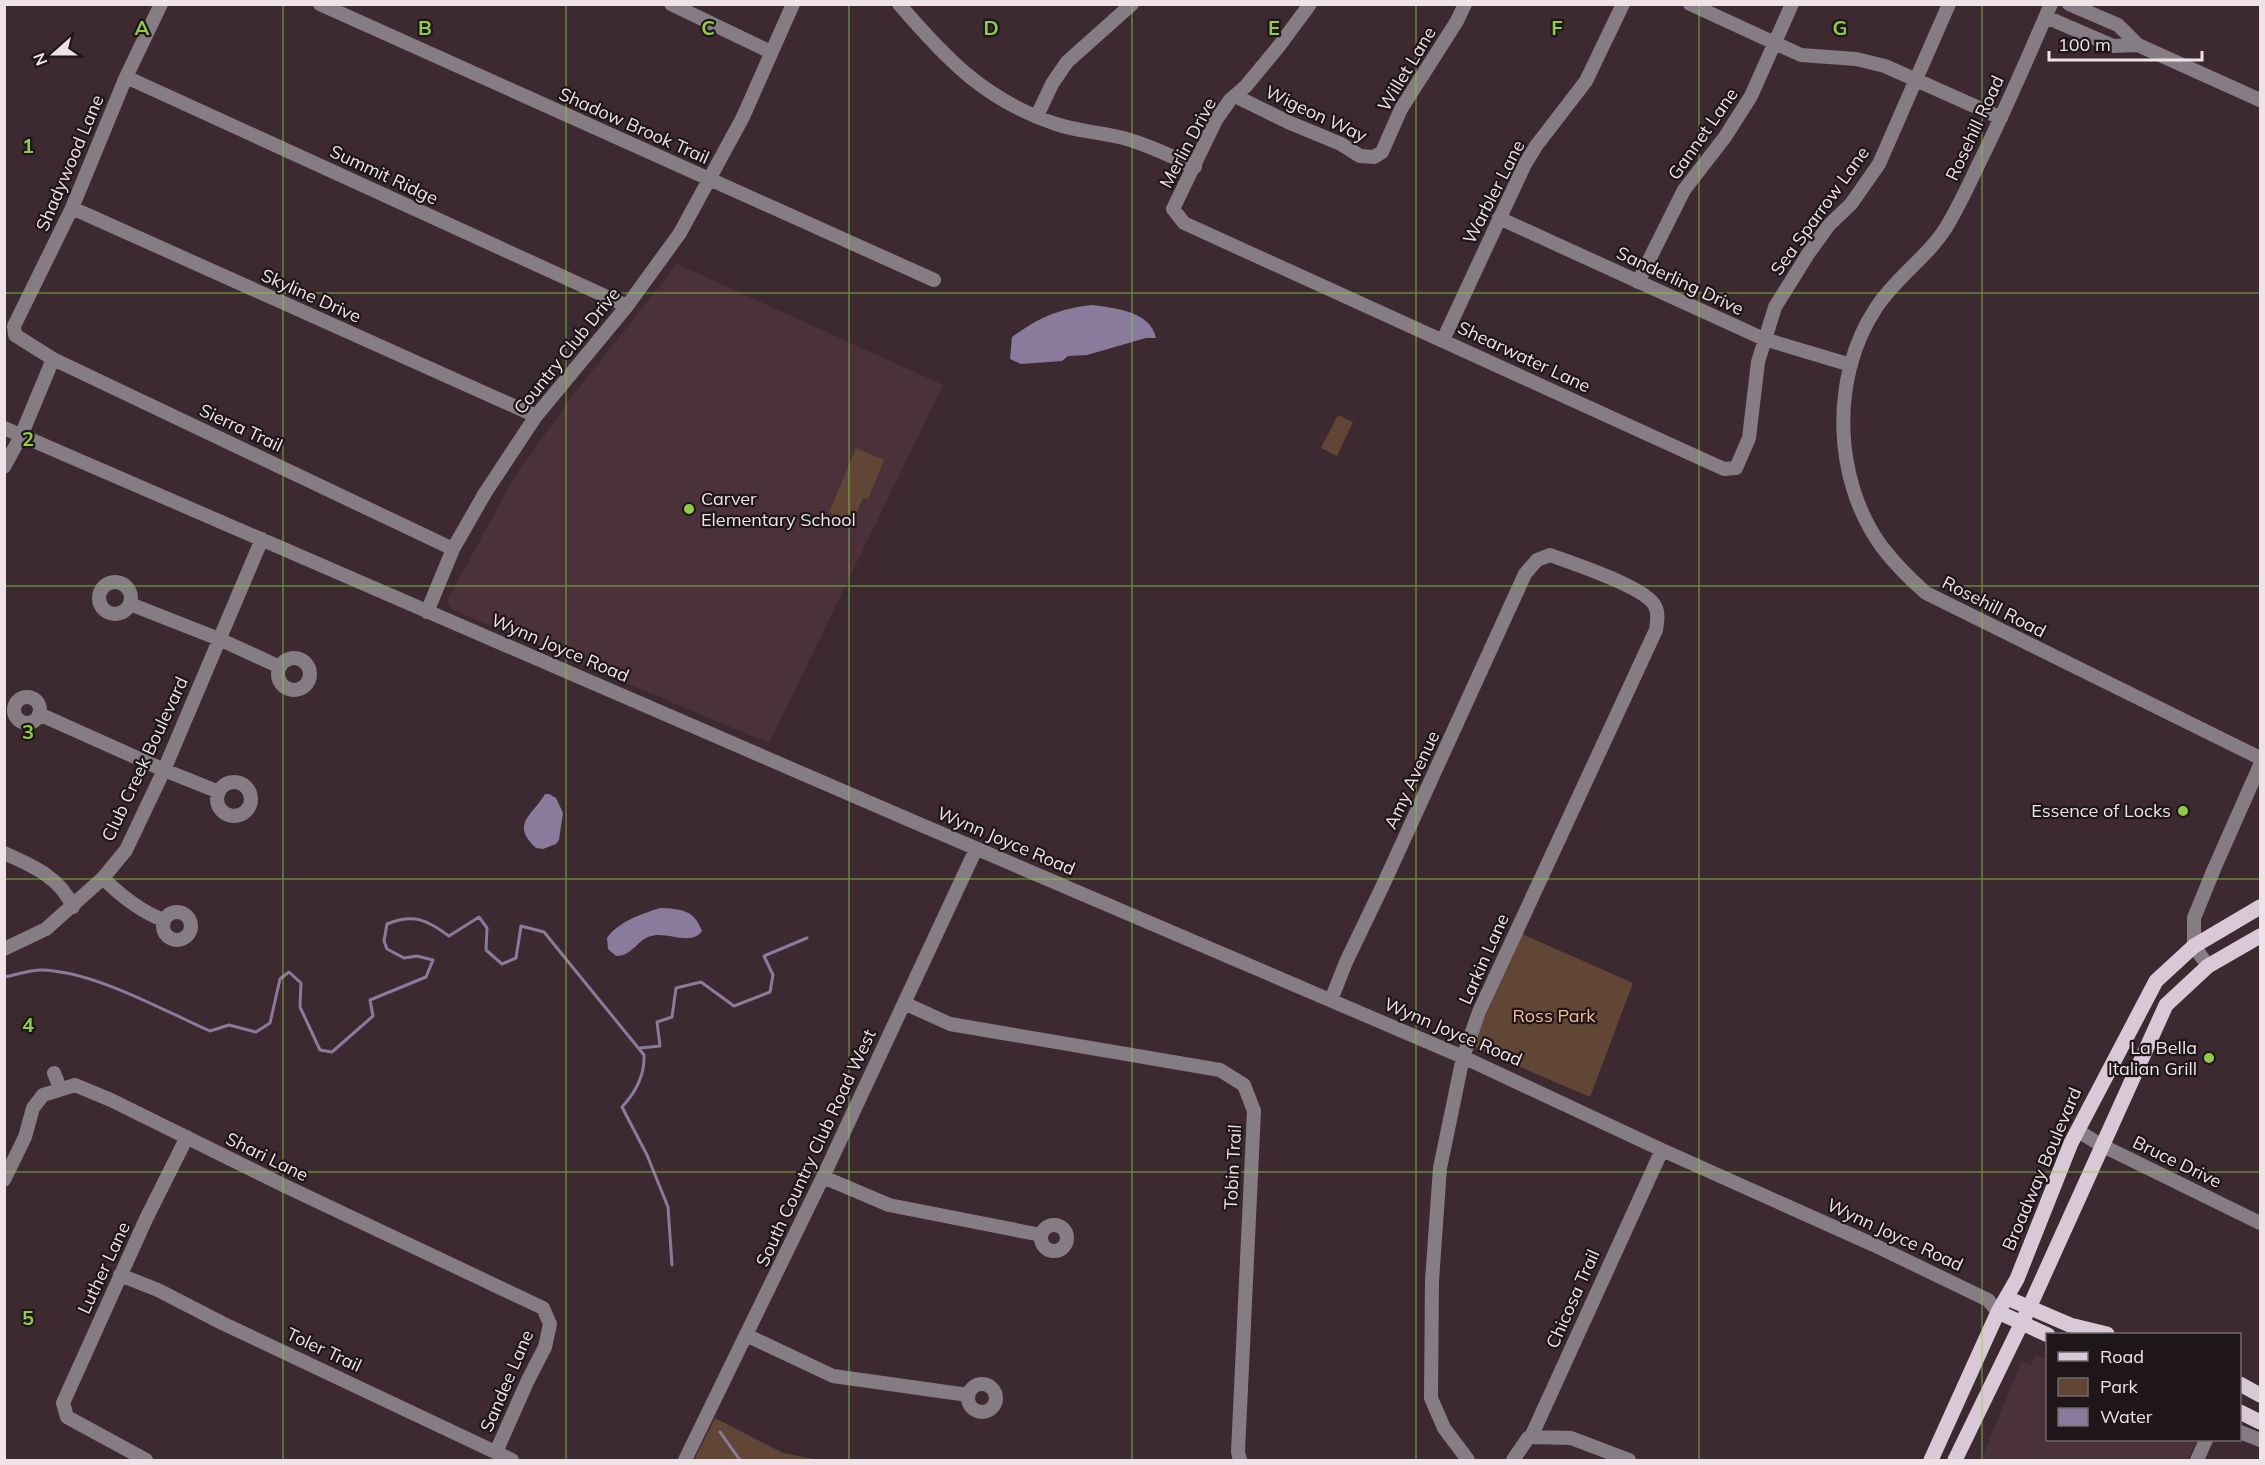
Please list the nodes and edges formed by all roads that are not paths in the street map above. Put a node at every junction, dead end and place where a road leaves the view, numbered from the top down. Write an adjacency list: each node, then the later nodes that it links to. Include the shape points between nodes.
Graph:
1 (161, 4): 18 (street, Shadywood Lane)
2 (320, 4): 26 (street, Shadow Brook Trail)
3 (671, 4): 17 (street)
4 (793, 4): 17 (street, Country Club Drive)
5 (899, 4): 22 (street, via 955,66 992,94)
6 (1132, 4): 22 (street, via 1067,62)
7 (1310, 4): 20 (street, Merlin Drive)
8 (1465, 4): 24 (street, Willet Lane, via 1401,109)
9 (1623, 4): 29 (street, Warbler Lane, via 1586,81 1536,146)
10 (1690, 4): 15 (street)
11 (1792, 4): 15 (street, Gannet Lane)
12 (1949, 4): 19 (street, Sea Sparrow Lane)
13 (2069, 4): 16 (street, via 2118,25)
14 (2049, 10): 16 (street, via 2113,46); 23 (street, Rosehill Road)
15 (1776, 44): 19 (street, via 1810,57 1871,62); 31 (street, Gannet Lane, via 1748,103 1684,190)
16 (2138, 45): 21 (street)
17 (771, 52): 26 (street, Country Club Drive)
18 (126, 77): 27 (street, Shadywood Lane); 32 (street, Summit Ridge)
19 (1916, 78): 23 (street); 34 (street, Sea Sparrow Lane, via 1879,164 1791,279 1775,307)
20 (1235, 96): 24 (street, Wigeon Way, via 1360,156 1374,157); 25 (street, Merlin Drive, via 1216,120)
21 (2260, 100)
22 (1036, 116): 25 (street, via 1067,127 1135,141)
23 (2001, 118): 37 (street, Rosehill Road, via 1946,228 1875,309)
24 (1382, 152)
25 (1195, 167): 28 (street, Merlin Drive, via 1173,209)
26 (710, 180): 30 (street, Shadow Brook Trail); 32 (street, Country Club Drive, via 680,233)
27 (72, 208): 33 (street, Shadywood Lane, via 14,326); 38 (street, Skyline Drive)
28 (1179, 217): 35 (street, Shearwater Lane, via 1184,223)
29 (1500, 218): 31 (street, Sanderling Drive); 35 (street, Warbler Lane)
30 (934, 280)
31 (1638, 282): 34 (street, Sanderling Drive)
32 (627, 306): 38 (street, Country Club Drive)
33 (15, 335): 36 (street, Sierra Trail)
34 (1764, 339): 35 (street, Shearwater Lane, via 1749,438 1736,468 1724,469); 37 (street, Sanderling Drive)
35 (1443, 340)
36 (53, 359): 40 (street); 43 (street, Sierra Trail)
37 (1851, 365): 50 (street, Rosehill Road, via 1843,415 1852,487 1873,533 1903,572 1936,599)
38 (536, 416): 43 (street, Country Club Drive)
39 (4, 428): 40 (street, Wynn Joyce Road)
40 (21, 436): 41 (street); 42 (street, Wynn Joyce Road)
41 (4, 467)
42 (262, 539): 46 (street, Wynn Joyce Road); 47 (street, Club Creek Boulevard)
43 (453, 549): 46 (street, Country Club Drive)
44 (1525, 574): 64 (street, Amy Avenue); 66 (street, Larkin Lane, via 1537,560 1550,555 1640,591 1655,606 1656,630 1512,938)
45 (130, 604): 47 (street)
46 (427, 612): 54 (street, Wynn Joyce Road)
47 (219, 639): 48 (street); 52 (street, Club Creek Boulevard)
48 (280, 667)
49 (39, 714): 52 (street)
50 (2260, 758)
51 (2260, 765): 61 (street, via 2194,918)
52 (164, 770): 53 (street); 56 (street, Club Creek Boulevard, via 126,850)
53 (219, 792)
54 (976, 849): 64 (street, Wynn Joyce Road); 65 (street, South Country Club Road West)
55 (4, 853): 57 (street, via 56,881)
56 (103, 878): 57 (street, Club Creek Boulevard); 59 (street, via 146,913)
57 (73, 907): 62 (street, Club Creek Boulevard, via 46,929)
58 (2260, 907): 61 (main road, Broadway Boulevard)
59 (163, 920)
60 (2260, 936): 63 (main road)
61 (2194, 946): 63 (street); 69 (main road, Broadway Boulevard, via 2156,981)
62 (4, 949)
63 (2208, 966): 71 (main road, via 2166,1005)
64 (1331, 1000): 66 (street, Wynn Joyce Road)
65 (904, 1003): 73 (street, South Country Club Road West); 102 (street, Tobin Trail, via 950,1024 1220,1070 1244,1085 1254,1111)
66 (1463, 1057): 72 (street, Wynn Joyce Road); 103 (street, Larkin Lane, via 1440,1168 1432,1281 1431,1398 1444,1428)
67 (54, 1073): 68 (street)
68 (60, 1088): 70 (street, Shari Lane, via 75,1085); 74 (street, via 43,1095 33,1108 25,1137)
69 (2078, 1131): 71 (street, Bruce Drive); 78 (main road, Broadway Boulevard)
70 (187, 1137): 77 (street, Luther Lane); 82 (street, Shari Lane, via 543,1308)
71 (2101, 1145): 75 (street, Bruce Drive); 80 (main road)
72 (1662, 1150): 79 (street, Wynn Joyce Road); 94 (street, Chicosa Trail)
73 (823, 1177): 76 (street, via 889,1205); 86 (street, South Country Club Road West)
74 (4, 1180)
75 (2260, 1223)
76 (1041, 1235)
77 (120, 1275): 98 (street, Toler Trail); 99 (street, Luther Lane, via 63,1403 67,1417)
78 (2007, 1298): 79 (street); 80 (main road); 81 (main road, Broadway Boulevard)
79 (1988, 1300): 81 (street, Wynn Joyce Road)
80 (2029, 1308): 83 (main road); 84 (main road)
81 (1998, 1312): 83 (main road, Wynn Joyce Road); 92 (main road, Broadway Boulevard)
82 (550, 1324): 98 (street, Sandee Lane, via 545,1347)
83 (2020, 1324): 85 (main road, Wynn Joyce Road); 95 (main road)
84 (2100, 1333)
85 (2046, 1334)
86 (746, 1335): 88 (street, via 833,1376); 101 (street, South Country Club Road West)
87 (2241, 1385): 89 (main road)
88 (968, 1395)
89 (2260, 1395)
90 (2241, 1412): 91 (main road)
91 (2260, 1422)
92 (1946, 1429): 95 (main road); 106 (main road, Broadway Boulevard)
93 (2241, 1432): 96 (street)
94 (1531, 1437): 104 (street, Chicosa Trail); 105 (street, via 1571,1438)
95 (1966, 1438): 107 (main road)
96 (2260, 1440)
97 (2206, 1441): 108 (street)
98 (496, 1452): 100 (street, Toler Trail)
99 (146, 1461)
100 (512, 1461)
101 (685, 1461)
102 (1240, 1461)
103 (1468, 1461)
104 (1513, 1461)
105 (1629, 1461)
106 (1931, 1461)
107 (1955, 1461)
108 (2197, 1461)

